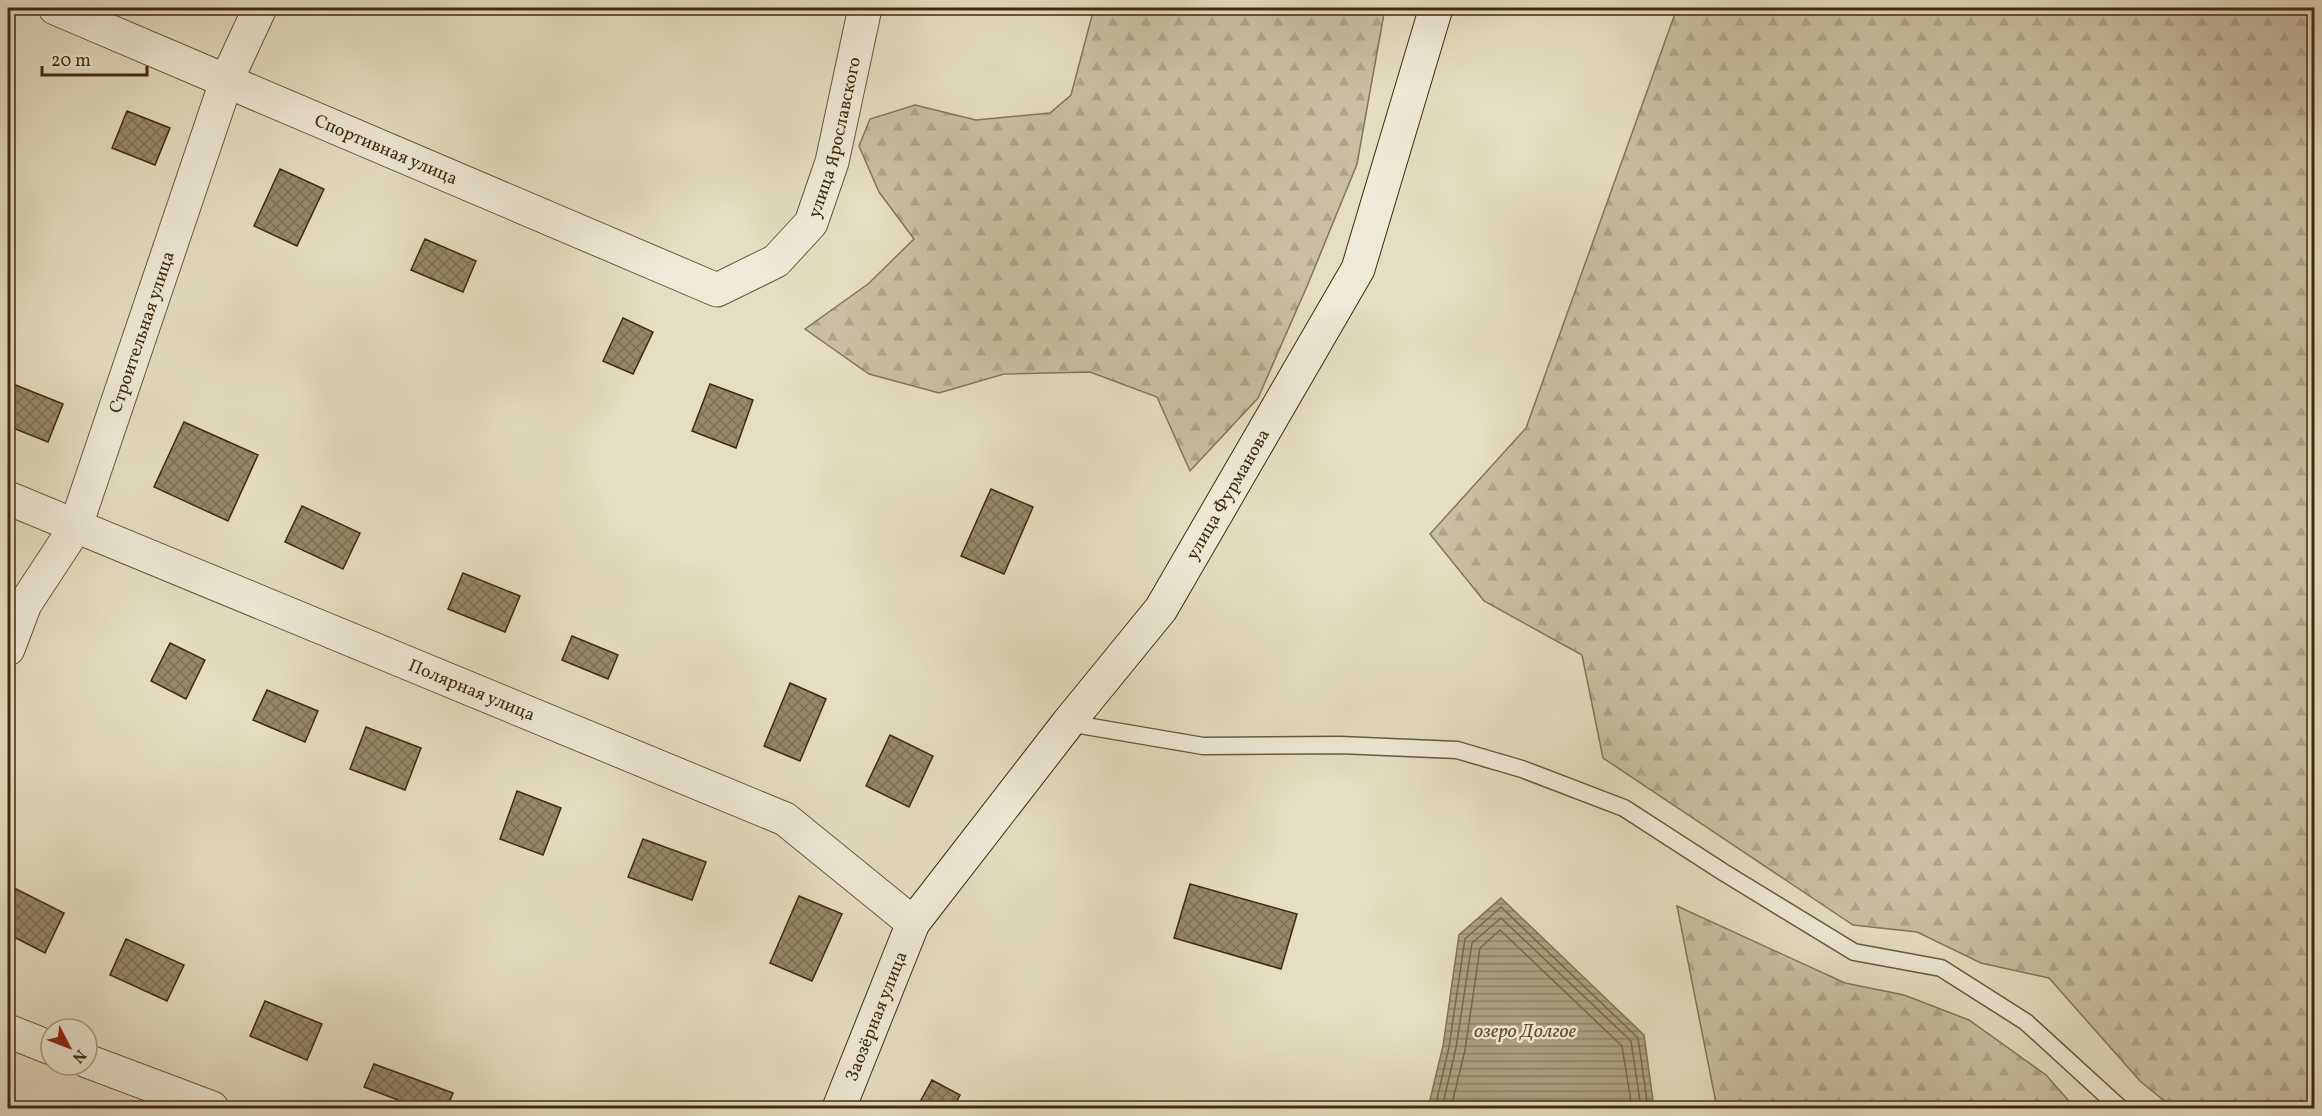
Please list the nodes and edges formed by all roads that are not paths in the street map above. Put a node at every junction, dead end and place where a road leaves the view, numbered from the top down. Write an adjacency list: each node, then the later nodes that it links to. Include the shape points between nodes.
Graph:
1 (55, 8): 5 (street, Спортивная улица)
2 (260, 8): 5 (street, Строительная улица)
3 (865, 8): 6 (street, улица Ярославского, via 832,162 811,223 776,261)
4 (1436, 8): 10 (street, улица Фурманова, via 1358,269 1161,609)
5 (227, 79): 6 (street, Спортивная улица); 8 (street, Строительная улица)
6 (717, 290)
7 (8, 498): 8 (street, Полярная улица)
8 (75, 528): 9 (street, Строительная улица, via 25,604); 11 (street, Полярная улица, via 785,819)
9 (8, 649)
10 (1068, 723): 11 (street, улица Фурманова); 17 (lane, via 1203,746 1340,745 1457,750 1522,769 1624,807 1854,952 1941,968 2026,1022)
11 (913, 922): 16 (street, Заозёрная улица)
12 (8, 1031): 13 (street)
13 (39, 1043)
14 (99, 1066): 15 (street)
15 (212, 1108)
16 (839, 1108)
17 (2120, 1108)

